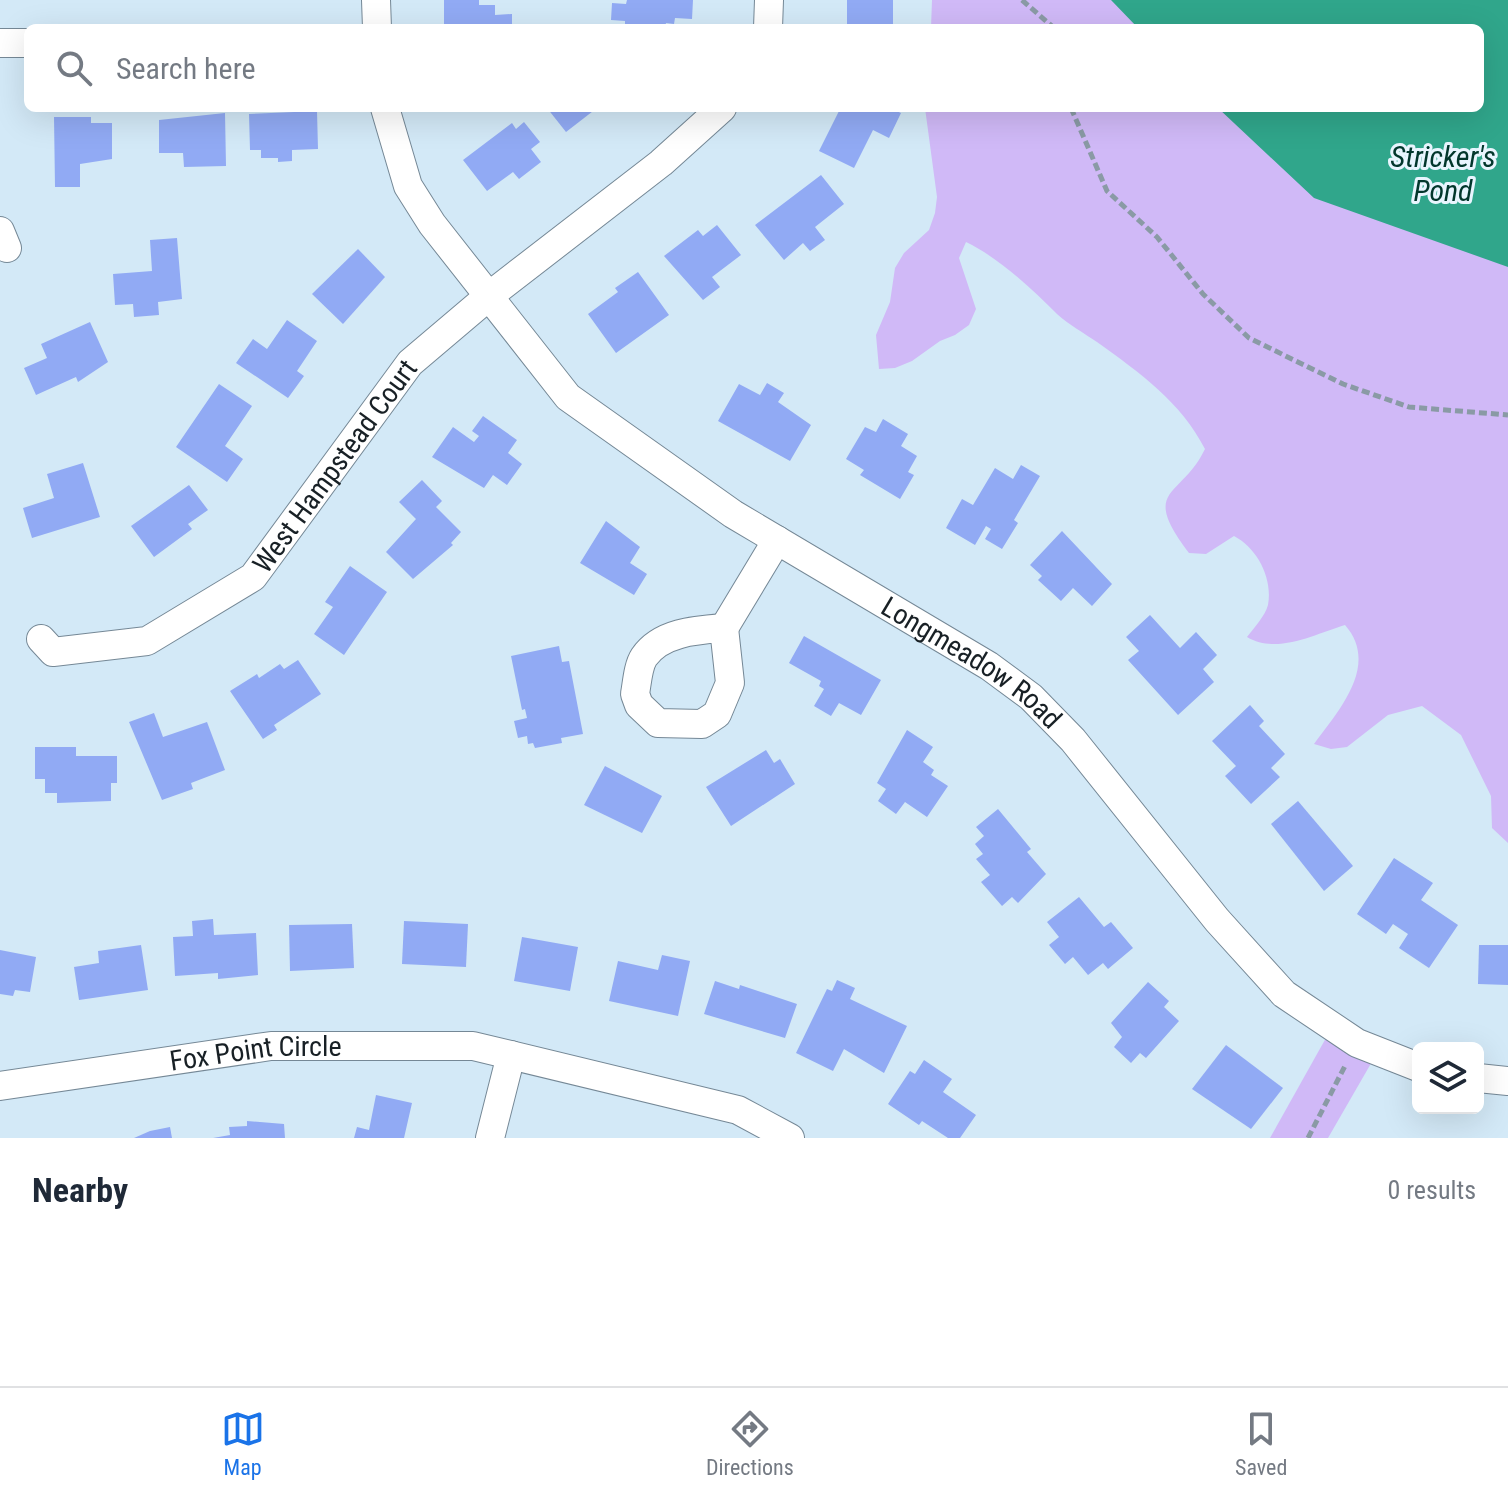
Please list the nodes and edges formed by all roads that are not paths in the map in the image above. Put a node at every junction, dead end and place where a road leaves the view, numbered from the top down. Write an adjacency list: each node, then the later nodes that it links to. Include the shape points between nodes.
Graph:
1 (376, 0): 3 (street)
2 (769, 0): 4 (street)
3 (377, 24)
4 (768, 24)
5 (0, 43): 6 (street)
6 (24, 43)
7 (386, 112): 9 (street, Longmeadow Road, via 408,186)
8 (718, 112): 9 (street, via 661,163)
9 (489, 296): 10 (street, Longmeadow Road, via 568,397); 12 (street, West Hampstead Court, via 410,363 253,577 147,641 53,652)
10 (777, 540): 11 (street); 14 (street, Longmeadow Road, via 989,666 1031,697 1073,740 1256,965 1305,1010 1357,1043)
11 (724, 628)
12 (41, 639)
13 (511, 1055): 17 (street, Fox Point Circle, via 473,1046 271,1046); 18 (street); 19 (street, Fox Point Circle, via 738,1110)
14 (1412, 1065)
15 (1484, 1079): 16 (street)
16 (1508, 1081)
17 (0, 1086)
18 (490, 1138)
19 (790, 1138)

